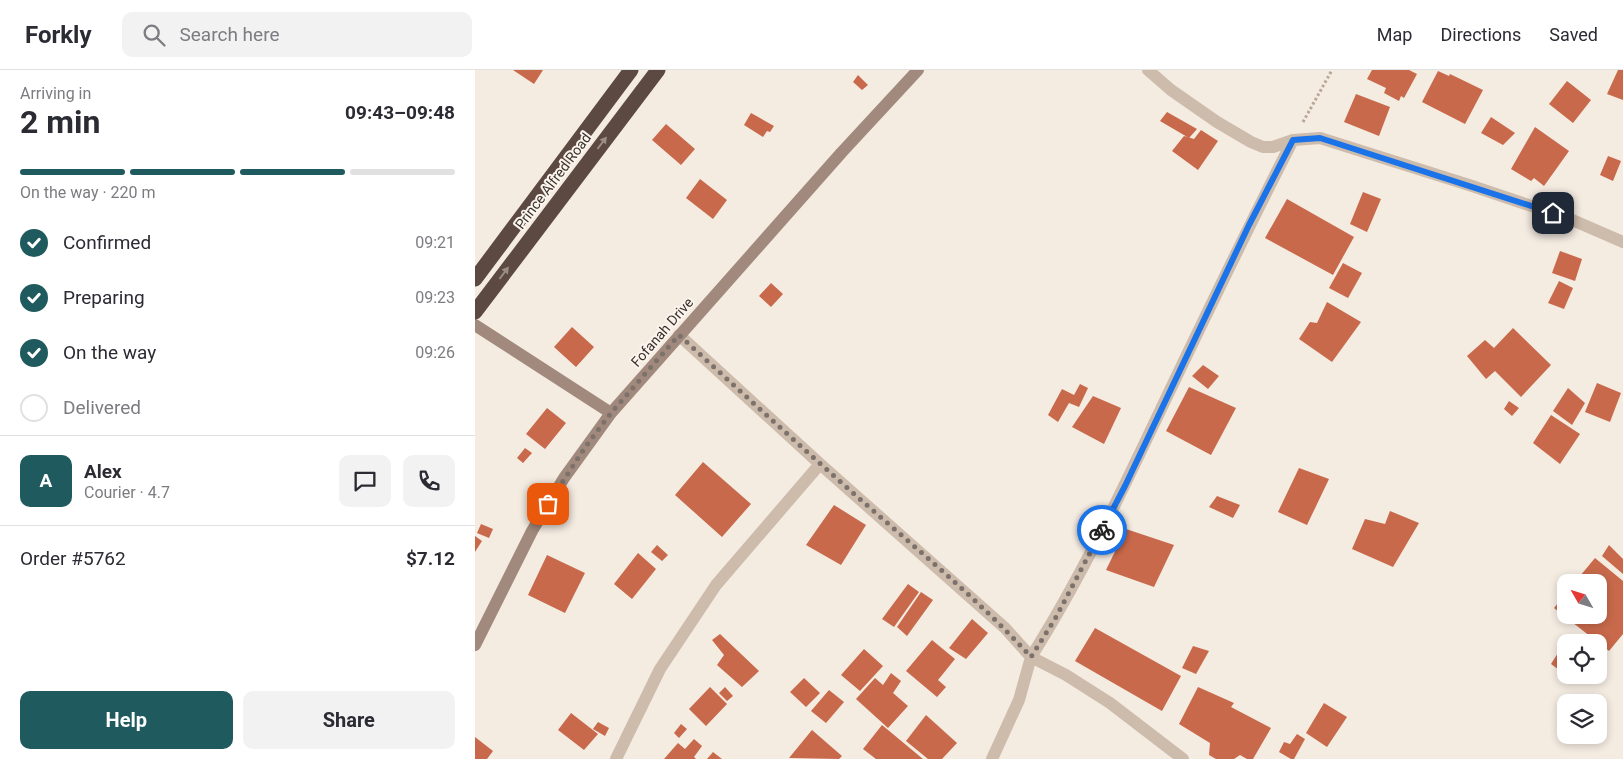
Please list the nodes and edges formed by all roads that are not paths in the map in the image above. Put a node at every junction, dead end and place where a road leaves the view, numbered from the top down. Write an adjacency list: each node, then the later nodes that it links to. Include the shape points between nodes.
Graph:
1 (631, 70): 7 (highway, Prince Alfred Road)
2 (658, 70): 8 (highway, Prince Alfred Road, one-way to 2)
3 (918, 70): 10 (street, Fofanah Drive)
4 (1148, 70): 5 (street, via 1171,90 1251,142 1273,147)
5 (1293, 140): 6 (street, via 1320,138 1570,219); 14 (street, via 1125,486 1055,619)
6 (1623, 242)
7 (475, 279)
8 (475, 312)
9 (475, 325): 11 (street)
10 (679, 335): 11 (street, Fofanah Drive); 12 (street)
11 (611, 413): 13 (street, Fofanah Drive, via 564,478 532,531)
12 (820, 464): 14 (street, via 1005,628); 15 (street, via 716,585 660,670)
13 (475, 645)
14 (1031, 657): 16 (street, via 1019,700); 17 (street, via 1110,703)
15 (616, 759)
16 (992, 759)
17 (1183, 759)

